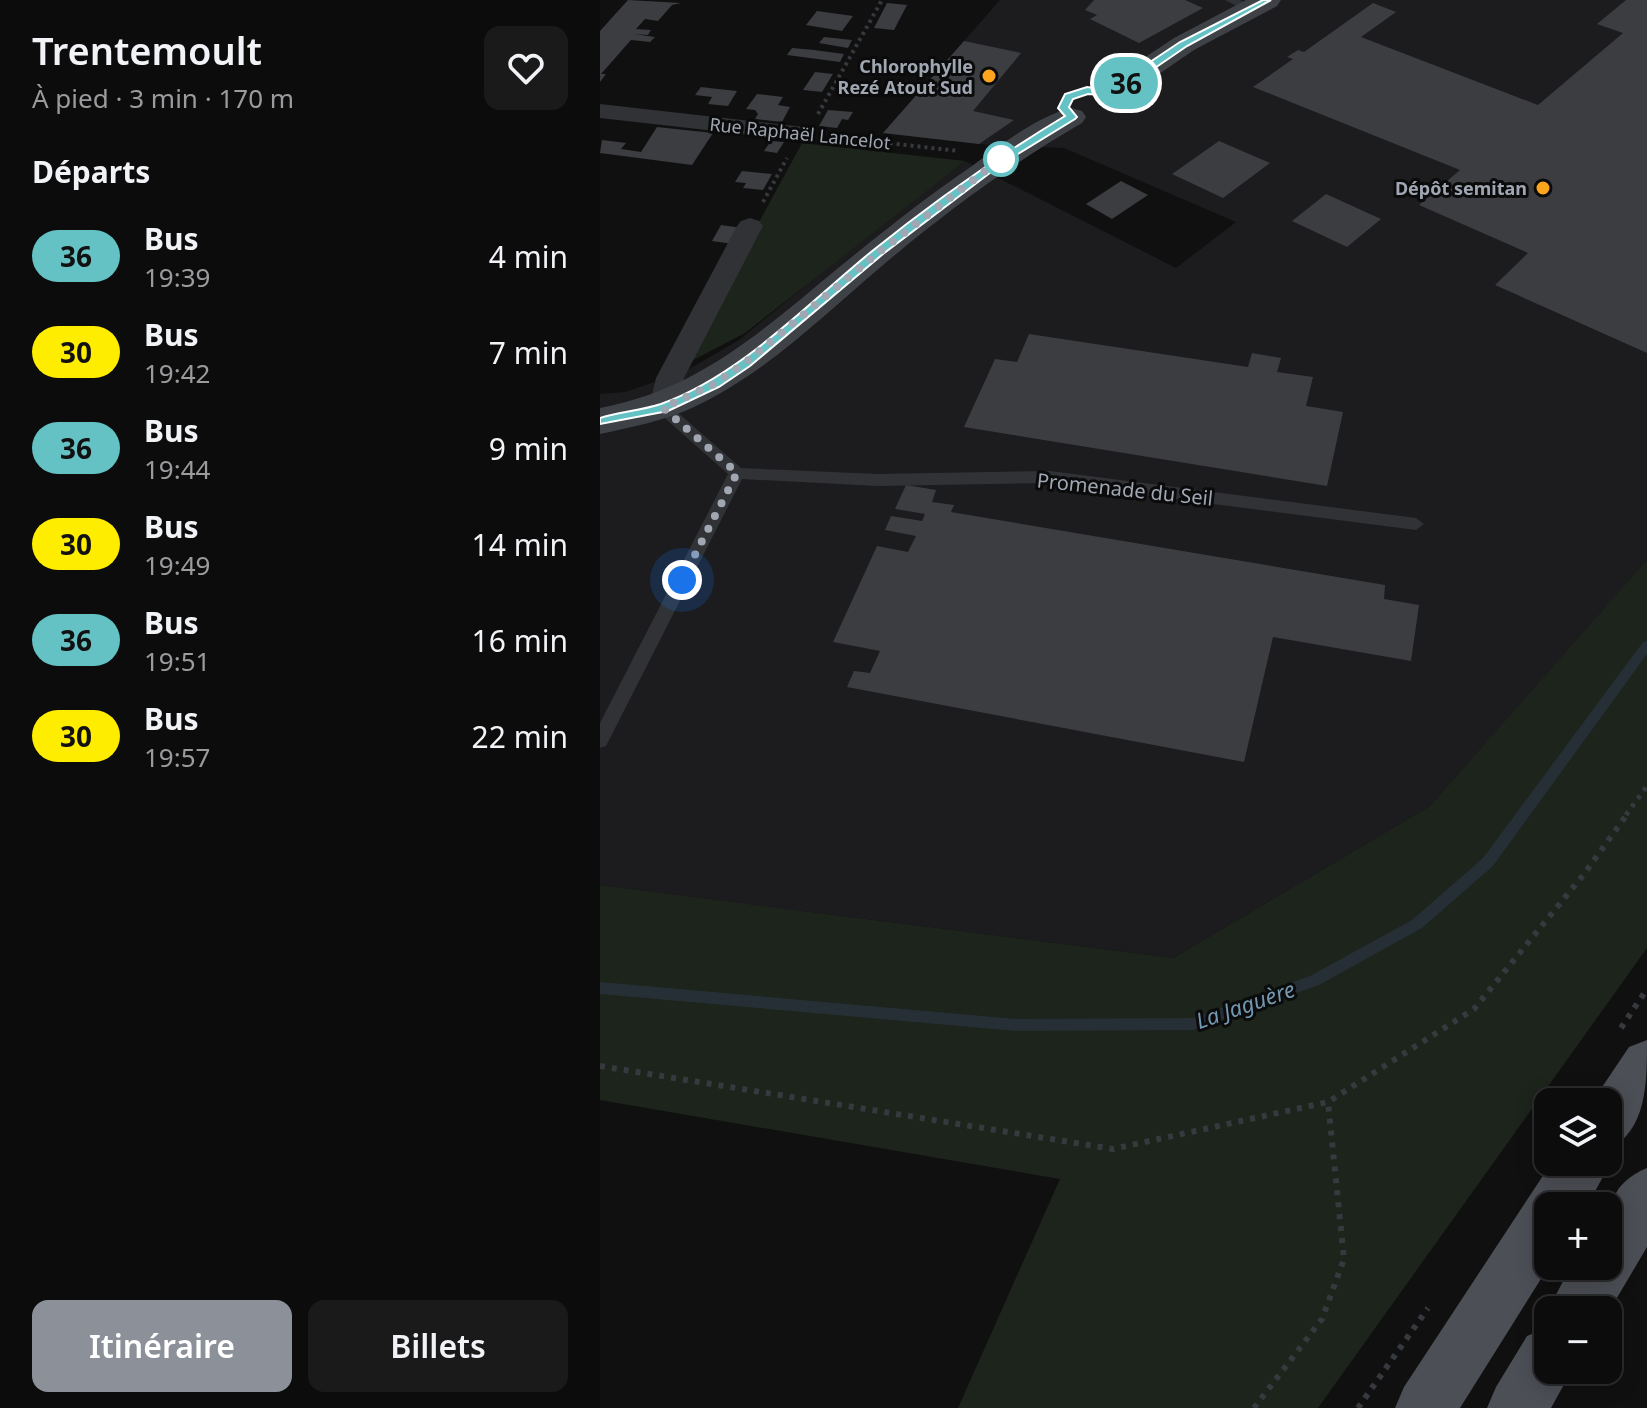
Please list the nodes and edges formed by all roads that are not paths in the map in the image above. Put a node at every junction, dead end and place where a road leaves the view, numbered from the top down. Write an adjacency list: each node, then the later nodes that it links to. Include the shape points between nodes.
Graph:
1 (1249, 3): 5 (street, via 1110,94 1121,103 1114,116 1095,121 1071,117 999,160 745,363)
2 (600, 111): 3 (street, Rue Raphaël Lancelot)
3 (804, 134)
4 (750, 226): 5 (street, via 670,378)
5 (663, 408): 6 (street); 7 (lane)
6 (600, 421)
7 (737, 473): 8 (lane, Promenade du Seil, via 878,480 1050,477); 9 (lane)
8 (1416, 524)
9 (600, 741)
10 (1647, 1064): 11 (main road)
11 (1622, 1102)
12 (1647, 1195): 13 (main road)
13 (1622, 1236)
14 (1534, 1239): 16 (main road)
15 (1534, 1380): 17 (main road)
16 (1425, 1408)
17 (1517, 1408)

